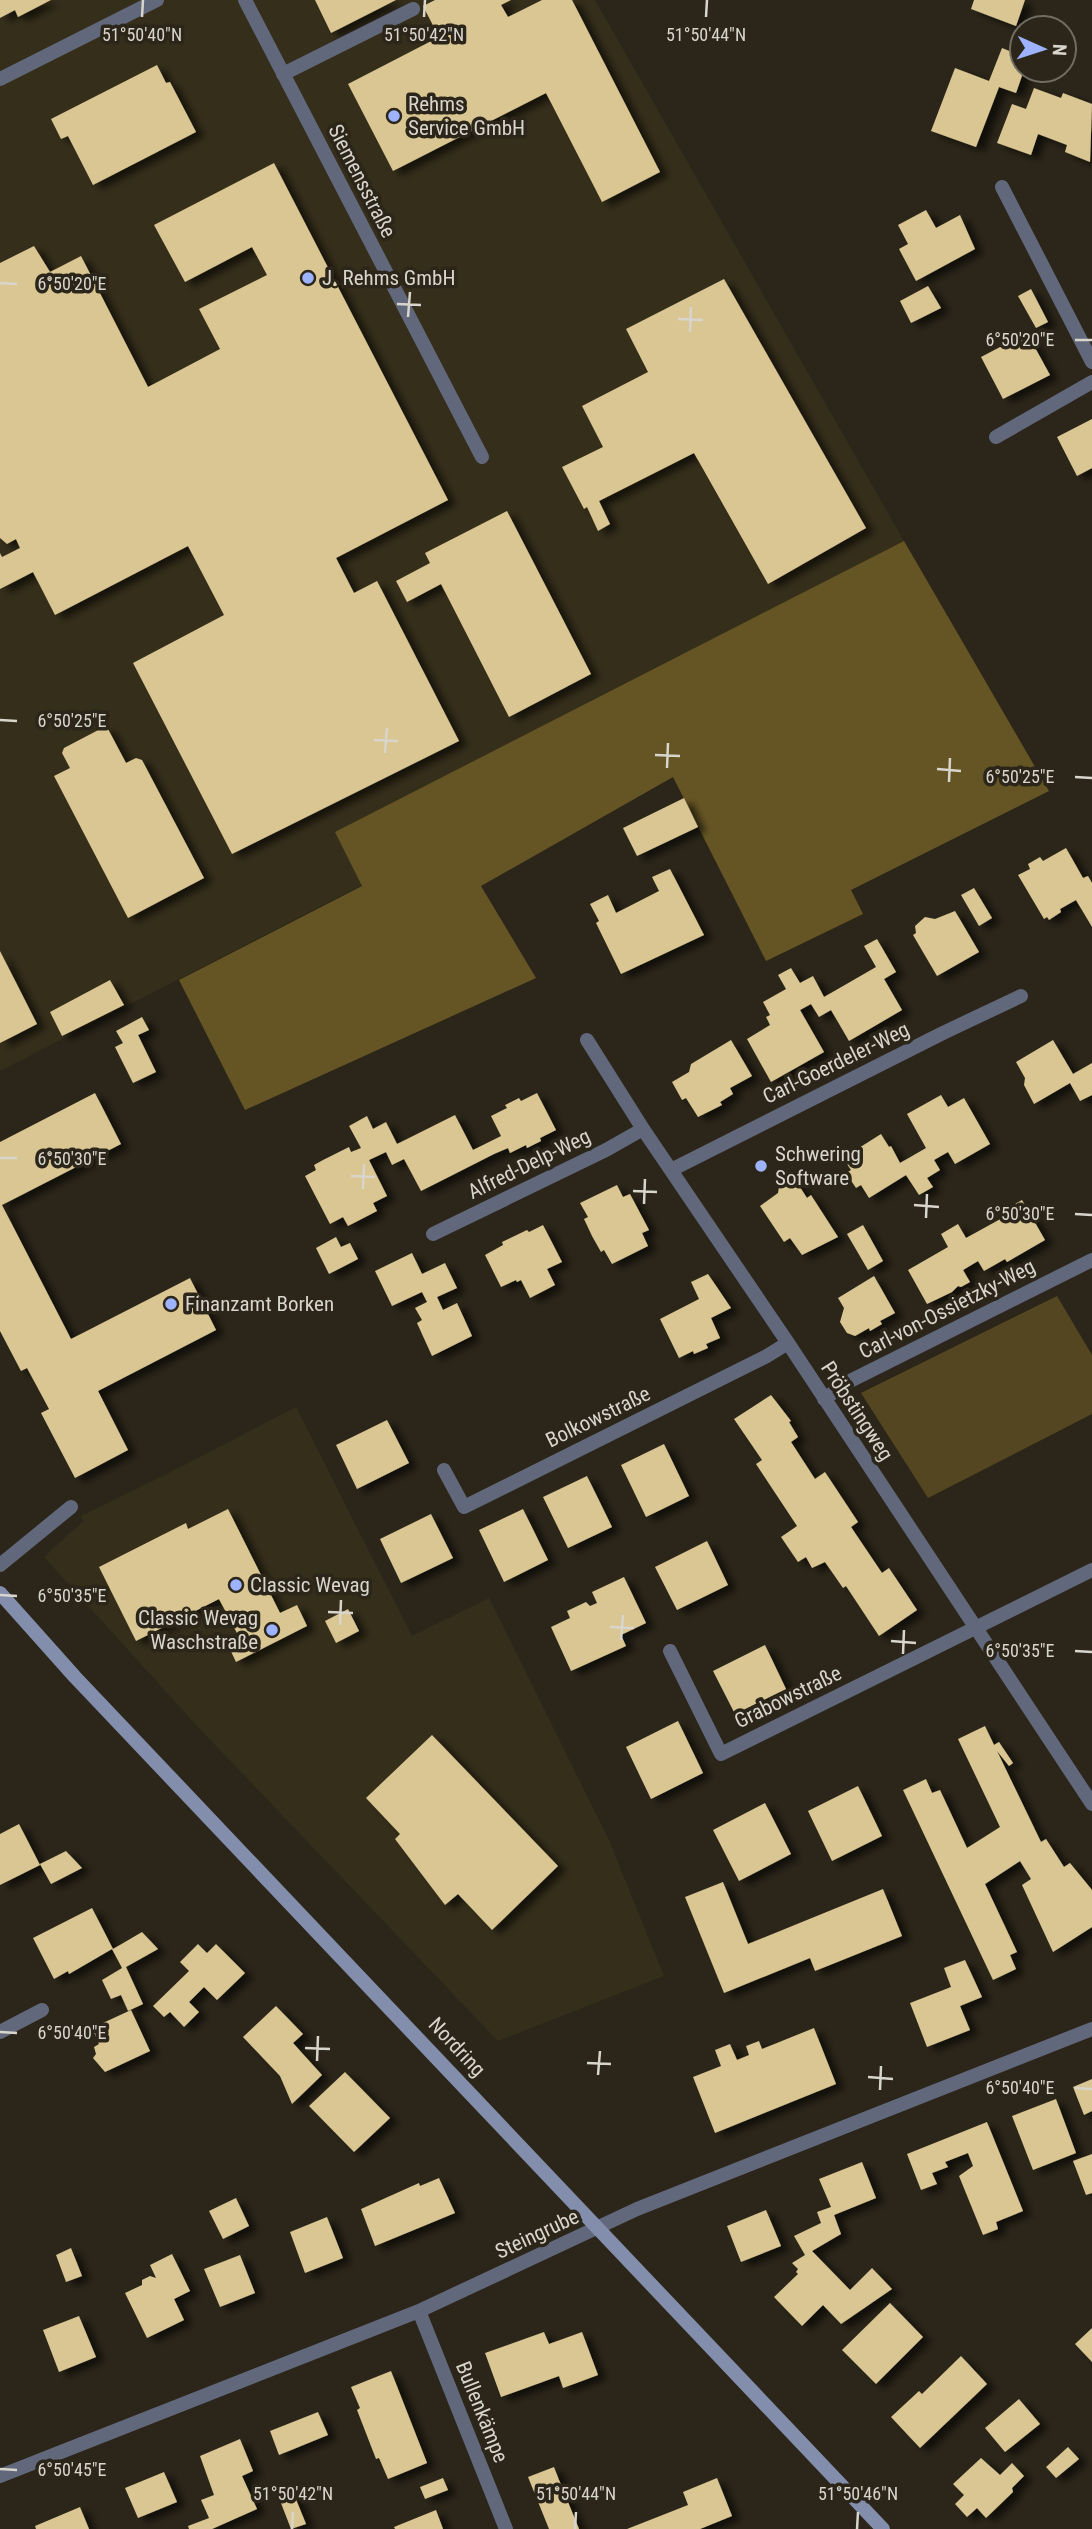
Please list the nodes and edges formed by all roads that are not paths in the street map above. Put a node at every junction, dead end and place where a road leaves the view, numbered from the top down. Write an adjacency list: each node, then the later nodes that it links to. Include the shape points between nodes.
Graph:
1 (157, 0): 5 (street)
2 (245, 0): 4 (street, Siemensstraße)
3 (413, 9): 4 (street)
4 (283, 74): 10 (street, Siemensstraße)
5 (0, 79)
6 (1002, 187): 7 (street)
7 (1092, 362)
8 (1092, 383): 9 (street)
9 (996, 437)
10 (482, 457)
11 (1021, 996): 14 (street, Carl-Goerdeler-Weg)
12 (587, 1040): 13 (street, Pröbstingweg)
13 (643, 1129): 14 (street, Pröbstingweg); 15 (street, Alfred-Delp-Weg)
14 (671, 1170): 17 (street, Pröbstingweg)
15 (433, 1234)
16 (1092, 1260): 18 (street, Carl-von-Ossietzky-Weg, via 850,1381)
17 (788, 1343): 18 (street, Pröbstingweg); 19 (street, Bolkowstraße, via 464,1507)
18 (824, 1399): 24 (street, Pröbstingweg)
19 (444, 1470)
20 (71, 1507): 21 (street)
21 (0, 1565)
22 (1092, 1570): 24 (street)
23 (0, 1593): 30 (main road, Nordring)
24 (975, 1629): 25 (street, Grabowstraße, via 721,1754); 26 (street, Pröbstingweg)
25 (670, 1651)
26 (1092, 1804)
27 (42, 2010): 29 (street)
28 (1092, 2029): 30 (street, Steingrube)
29 (0, 2032)
30 (599, 2227): 31 (street, Steingrube); 34 (main road, Nordring)
31 (419, 2311): 32 (street, Steingrube); 33 (street, Bullenkämpe)
32 (0, 2476)
33 (506, 2529)
34 (883, 2529)

